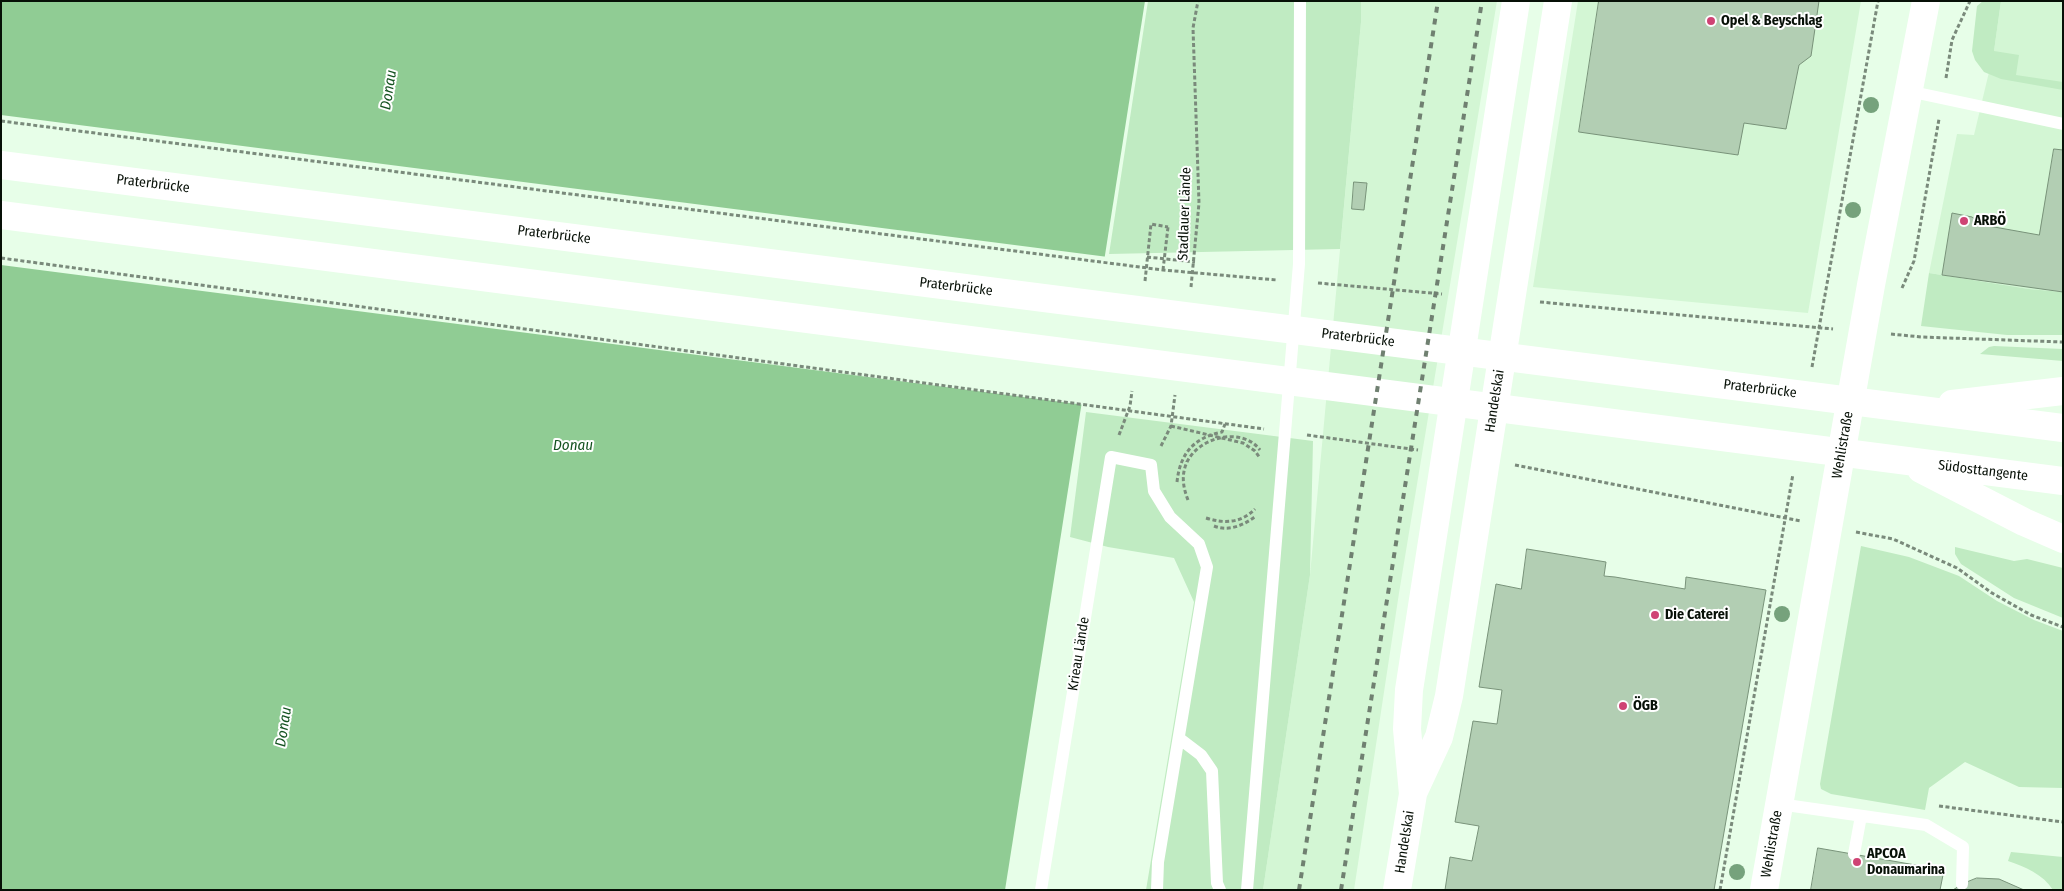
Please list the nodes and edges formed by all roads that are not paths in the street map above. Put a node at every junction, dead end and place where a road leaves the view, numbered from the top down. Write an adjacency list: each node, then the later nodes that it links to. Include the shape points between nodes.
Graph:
1 (1300, 1): 24 (lane, via 1299,264)
2 (1516, 1): 16 (main road, Handelskai, via 1409,690 1407,729)
3 (1558, 1): 16 (main road, Handelskai, via 1449,696 1439,737)
4 (1926, 1): 5 (main road, Wehlistraße)
5 (1908, 92): 6 (lane); 17 (main road, Wehlistraße)
6 (2063, 124)
7 (1, 165): 10 (main road, Praterbrücke)
8 (1, 215): 12 (main road)
9 (2063, 391): 10 (main road)
10 (1911, 409): 11 (main road)
11 (2063, 428)
12 (1904, 461): 13 (main road, Südosttangente); 14 (main road)
13 (2063, 481)
14 (2063, 539)
15 (1180, 739): 21 (lane, Krieau Lände, via 1207,567 1199,544 1170,517 1154,491 1151,465 1111,457); 22 (lane, via 1158,862); 23 (lane, via 1201,755 1212,771 1217,883)
16 (1413, 794): 25 (main road, Handelskai)
17 (1779, 804): 18 (lane); 26 (main road, Wehlistraße)
18 (1861, 816): 19 (lane); 20 (lane, via 1926,825 1964,847)
19 (1854, 854)
20 (1962, 884)
21 (1041, 890)
22 (1157, 890)
23 (1220, 890)
24 (1247, 890)
25 (1397, 890)
26 (1764, 890)

